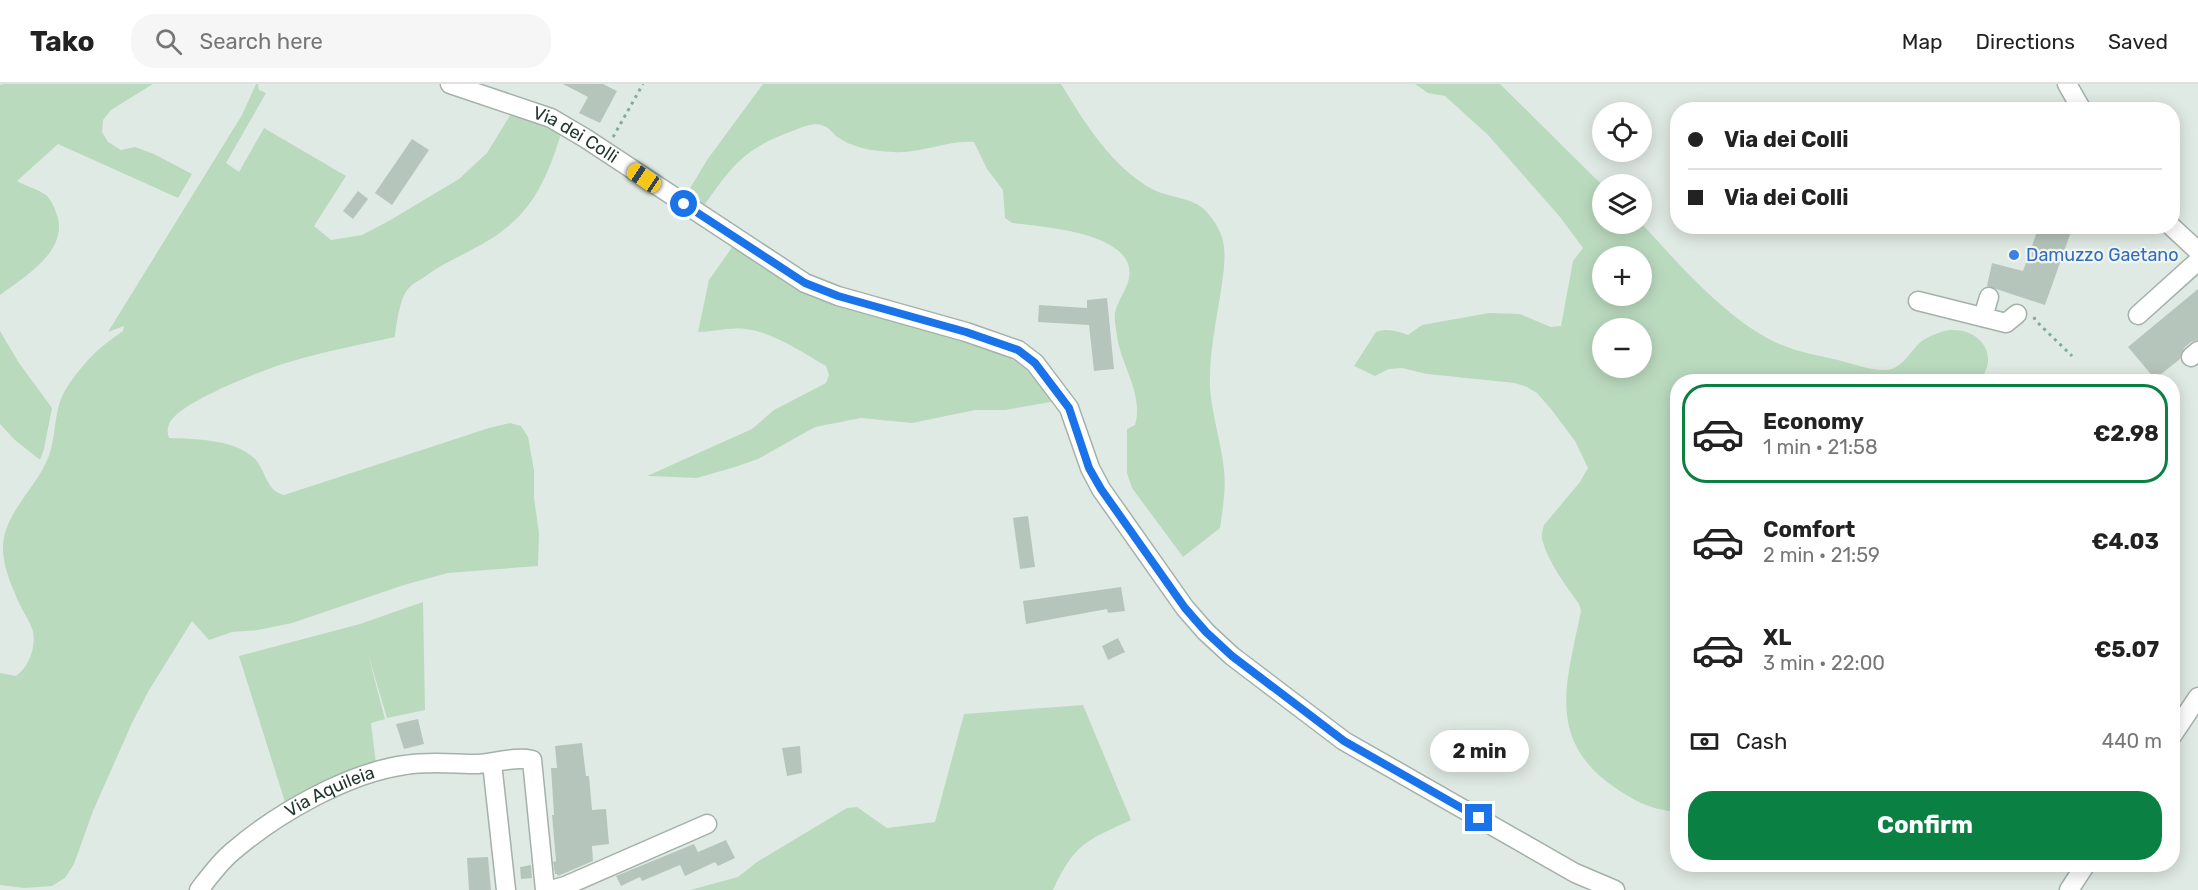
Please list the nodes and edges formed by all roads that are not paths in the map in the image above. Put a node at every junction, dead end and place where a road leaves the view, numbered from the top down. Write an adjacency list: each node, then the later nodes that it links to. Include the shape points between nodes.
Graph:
1 (450, 84): 21 (street, Via dei Colli, via 551,118 805,283 1018,350 1035,363 1069,408 1089,468 1101,489 1185,608 1232,656 1344,741 1575,873)
2 (2067, 84): 3 (street)
3 (2077, 102)
4 (2180, 234): 5 (street)
5 (2198, 251)
6 (2198, 261): 10 (street)
7 (1989, 297): 11 (street)
8 (1918, 301): 11 (street)
9 (2024, 312): 11 (street, via 2006,322)
10 (2138, 315)
11 (1983, 317)
12 (2198, 697): 13 (street)
13 (2180, 724)
14 (492, 763): 17 (street, Via Aquileia, via 406,765 375,771 313,797 231,852); 18 (street); 19 (street, Via Aquileia, via 532,760)
15 (707, 824): 20 (street)
16 (2081, 872): 22 (street)
17 (199, 890)
18 (506, 890)
19 (545, 890)
20 (551, 890)
21 (1614, 890)
22 (2069, 890)

